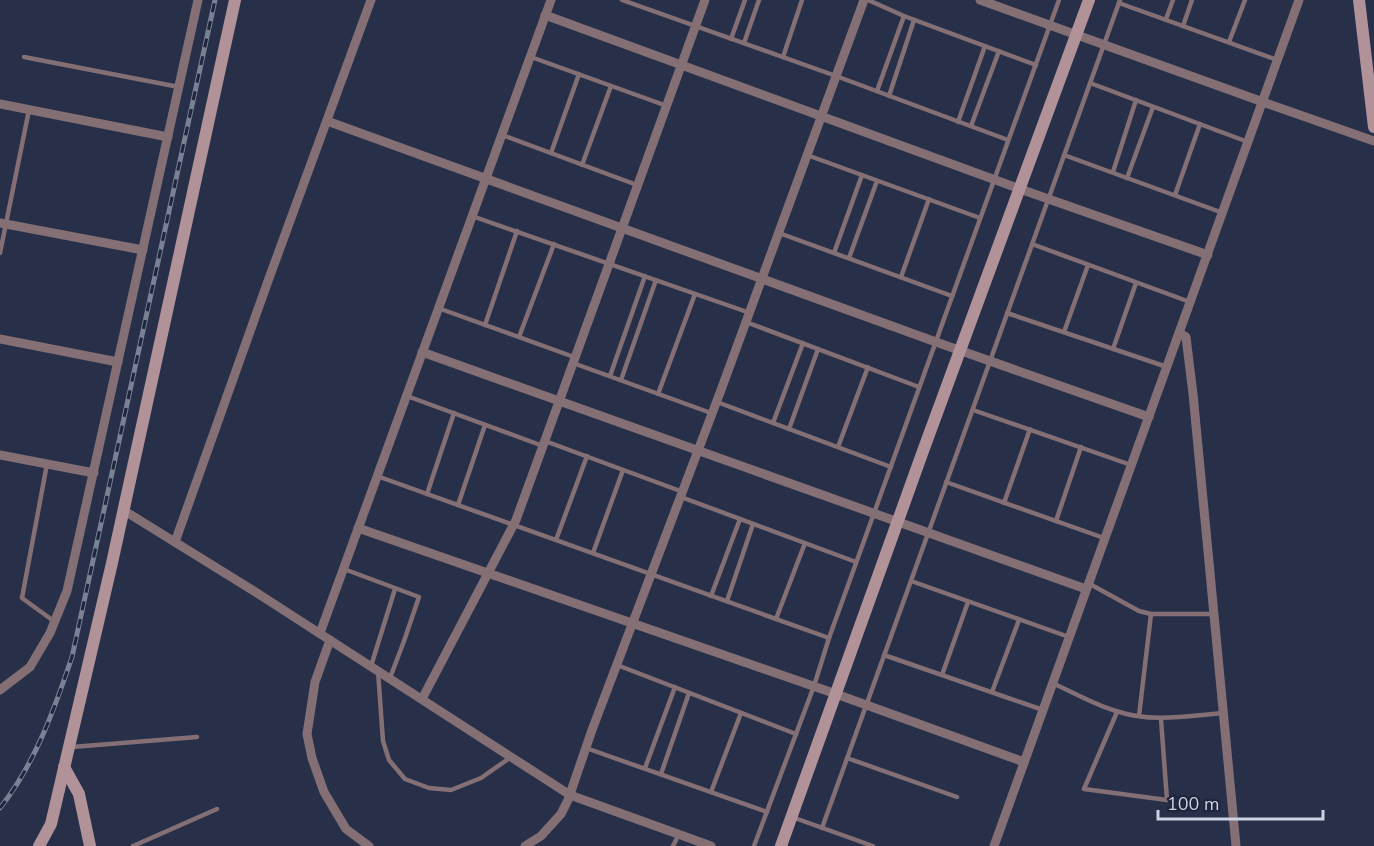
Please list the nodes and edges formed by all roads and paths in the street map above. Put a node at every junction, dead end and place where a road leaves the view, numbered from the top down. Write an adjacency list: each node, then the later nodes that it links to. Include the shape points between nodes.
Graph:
1 (198, 0): 46 (street)
2 (235, 0): 156 (street)
3 (371, 0): 56 (street)
4 (551, 0): 22 (street)
5 (622, 0): 21 (lane)
6 (642, 0): 21 (lane)
7 (705, 0): 27 (street)
8 (745, 0): 30 (lane)
9 (759, 0): 32 (lane)
10 (802, 0): 38 (lane)
11 (866, 0): 23 (lane); 43 (street)
12 (980, 0): 26 (street)
13 (1059, 0): 26 (lane)
14 (1089, 0): 29 (street)
15 (1173, 0): 24 (lane)
16 (1192, 0): 28 (lane)
17 (1245, 0): 31 (lane)
18 (1299, 0): 39 (street)
19 (1359, 0): 60 (street)
20 (1120, 1): 24 (lane); 33 (lane)
21 (639, 6): 27 (lane)
22 (545, 15): 36 (street); 40 (street)
23 (904, 16): 25 (lane); 47 (lane)
24 (1166, 19): 28 (lane)
25 (914, 20): 34 (lane); 48 (lane)
26 (1050, 25): 29 (street); 41 (lane)
27 (696, 26): 30 (lane); 40 (street)
28 (1184, 26): 31 (lane)
29 (1076, 35): 33 (street); 77 (street)
30 (731, 39): 32 (lane)
31 (1229, 42): 39 (lane)
32 (744, 43): 38 (lane)
33 (1104, 45): 44 (lane); 50 (street)
34 (986, 46): 35 (lane); 57 (lane)
35 (999, 51): 41 (lane); 59 (lane)
36 (530, 56): 42 (lane); 61 (street)
37 (24, 57): 46 (lane)
38 (783, 57): 43 (lane)
39 (1278, 60): 50 (street)
40 (682, 64): 52 (street); 55 (street)
41 (1036, 65): 63 (lane)
42 (579, 74): 45 (lane); 66 (lane)
43 (836, 76): 47 (lane); 55 (street)
44 (1090, 83): 49 (lane); 68 (lane)
45 (611, 86): 52 (lane); 69 (lane)
46 (179, 87): 62 (street)
47 (877, 91): 48 (lane)
48 (889, 96): 57 (lane)
49 (1136, 100): 53 (lane); 70 (lane)
50 (1263, 102): 64 (street); 65 (street)
51 (0, 104): 54 (street)
52 (667, 106): 76 (street)
53 (1153, 107): 58 (lane); 73 (lane)
54 (29, 110): 62 (street); 84 (lane)
55 (822, 116): 67 (street); 74 (street)
56 (327, 121): 72 (street); 167 (street)
57 (958, 122): 59 (lane)
58 (1200, 124): 65 (lane); 78 (lane)
59 (971, 126): 63 (lane)
60 (1374, 127)
61 (502, 135): 66 (lane); 72 (street)
62 (168, 137): 90 (street)
63 (1008, 140): 74 (lane)
64 (1374, 141)
65 (1248, 142): 81 (street)
66 (551, 153): 69 (lane)
67 (807, 155): 71 (lane); 87 (street)
68 (1064, 155): 70 (lane); 80 (lane)
69 (582, 165): 76 (lane)
70 (1113, 172): 73 (lane)
71 (862, 175): 75 (lane); 92 (lane)
72 (486, 178): 82 (street); 85 (street)
73 (1127, 178): 78 (lane)
74 (994, 179): 77 (street); 83 (lane)
75 (877, 181): 79 (lane); 94 (lane)
76 (638, 185): 85 (street)
77 (1020, 189): 80 (street); 117 (street)
78 (1174, 195): 81 (lane)
79 (929, 199): 83 (lane); 98 (lane)
80 (1049, 199): 89 (lane); 93 (street)
81 (1223, 213): 93 (street)
82 (472, 216): 86 (lane); 105 (street)
83 (980, 218): 103 (lane)
84 (3, 223): 90 (street); 91 (lane)
85 (622, 228): 95 (street); 99 (street)
86 (517, 231): 88 (lane); 108 (lane)
87 (779, 233): 92 (lane); 99 (street)
88 (554, 244): 95 (lane); 111 (lane)
89 (1032, 244): 96 (lane); 106 (lane)
90 (143, 250): 121 (street)
91 (0, 253)
92 (834, 253): 94 (lane)
93 (1208, 255): 104 (street)
94 (849, 258): 98 (lane)
95 (609, 264): 97 (lane); 119 (street)
96 (1088, 265): 101 (lane); 109 (lane)
97 (645, 276): 100 (lane); 124 (lane)
98 (901, 277): 103 (lane)
99 (762, 279): 107 (street); 113 (street)
100 (656, 280): 102 (lane); 125 (lane)
101 (1136, 283): 104 (lane); 116 (lane)
102 (695, 294): 107 (lane); 127 (lane)
103 (952, 296): 113 (lane)
104 (1191, 303): 110 (street)
105 (438, 308): 108 (lane); 118 (street)
106 (1007, 313): 109 (lane); 120 (lane)
107 (748, 317): 114 (lane); 130 (street)
108 (485, 325): 111 (lane)
109 (1064, 332): 116 (lane)
110 (1179, 333): 123 (street); 181 (street, via 1186,337)
111 (519, 337): 119 (lane)
112 (0, 339): 121 (street)
113 (936, 342): 117 (street); 126 (lane)
114 (803, 343): 115 (lane); 135 (lane)
115 (818, 349): 122 (lane); 137 (lane)
116 (1113, 349): 123 (lane)
117 (960, 351): 120 (street); 160 (street)
118 (422, 352): 128 (street); 129 (street)
119 (574, 360): 124 (lane); 129 (street)
120 (990, 361): 131 (lane); 134 (street)
121 (118, 362): 149 (street)
122 (868, 367): 126 (lane); 140 (lane)
123 (1167, 368): 134 (street)
124 (610, 376): 125 (lane)
125 (621, 380): 127 (lane)
126 (919, 387): 147 (lane)
127 (658, 394): 133 (lane)
128 (406, 396): 132 (lane); 150 (street)
129 (559, 401): 139 (street); 142 (street)
130 (717, 402): 133 (street); 135 (lane)
131 (973, 410): 138 (lane); 151 (lane)
132 (454, 413): 136 (lane); 152 (lane)
133 (712, 414): 142 (street)
134 (1149, 417): 146 (street)
135 (773, 423): 137 (lane)
136 (485, 425): 139 (lane); 155 (lane)
137 (789, 429): 140 (lane)
138 (1030, 429): 141 (lane); 154 (lane)
139 (544, 443): 144 (lane); 162 (street)
140 (838, 447): 147 (lane)
141 (1081, 447): 146 (lane); 159 (lane)
142 (698, 451): 153 (street); 157 (street)
143 (0, 455): 145 (street)
144 (587, 456): 148 (lane); 166 (lane)
145 (47, 464): 149 (street); 184 (lane, via 22,598)
146 (1131, 465): 165 (street)
147 (891, 467): 157 (lane)
148 (623, 470): 153 (lane); 169 (lane)
149 (94, 473): 184 (street, via 67,591)
150 (377, 476): 152 (lane); 163 (street)
151 (946, 482): 154 (lane); 164 (lane)
152 (427, 494): 155 (lane)
153 (682, 494): 158 (lane); 173 (street)
154 (1004, 503): 159 (lane)
155 (458, 505): 162 (lane)
156 (123, 510): 167 (street); 212 (street)
157 (874, 514): 160 (street); 170 (lane)
158 (740, 519): 161 (lane); 177 (lane)
159 (1056, 521): 165 (lane)
160 (898, 522): 164 (street); 201 (street)
161 (753, 524): 168 (lane); 178 (lane)
162 (514, 525): 166 (lane); 172 (street)
163 (358, 528): 171 (street); 172 (street)
164 (928, 533): 174 (lane); 175 (street)
165 (1104, 538): 175 (street)
166 (556, 540): 169 (lane)
167 (175, 542): 186 (street)
168 (805, 543): 170 (lane); 182 (lane)
169 (593, 553): 173 (lane)
170 (856, 562): 187 (lane)
171 (343, 569): 176 (lane); 186 (street)
172 (488, 573): 185 (street); 202 (street)
173 (651, 574): 177 (lane); 185 (street)
174 (911, 581): 179 (lane); 190 (lane)
175 (1087, 586): 180 (lane); 188 (street)
176 (396, 589): 192 (lane); 194 (lane, via 418,597)
177 (711, 596): 178 (lane)
178 (727, 601): 182 (lane)
179 (968, 602): 183 (lane); 193 (lane)
180 (1151, 614): 181 (lane); 208 (lane)
181 (1214, 614): 207 (street)
182 (776, 619): 187 (lane)
183 (1019, 620): 188 (lane); 199 (lane)
184 (55, 622): 198 (street, via 30,667)
185 (633, 623): 191 (street); 196 (street)
186 (320, 633): 189 (street)
187 (829, 638): 196 (lane)
188 (1069, 638): 195 (street)
189 (330, 640): 192 (street); 231 (street, via 315,682 307,734 324,792 346,829)
190 (884, 655): 193 (lane); 203 (lane)
191 (617, 665): 197 (lane); 213 (street)
192 (375, 668): 194 (street); 214 (lane, via 383,741 390,760 405,779 429,788 451,790 481,778)
193 (942, 675): 199 (lane)
194 (390, 678): 202 (street)
195 (1052, 683): 204 (street); 206 (lane)
196 (814, 686): 201 (street); 210 (lane)
197 (675, 687): 200 (lane); 218 (lane)
198 (0, 690)
199 (992, 692): 204 (lane)
200 (689, 693): 205 (lane); 219 (lane)
201 (836, 694): 203 (street); 225 (street)
202 (422, 699): 214 (street)
203 (866, 705): 215 (lane); 216 (street)
204 (1043, 710): 216 (street)
205 (741, 712): 210 (lane); 220 (lane)
206 (1117, 712): 208 (lane); 209 (lane, via 1084,789 1167,800)
207 (1224, 712): 209 (lane); 239 (street)
208 (1139, 716): 209 (lane)
209 (1161, 718)
210 (796, 734): 224 (lane)
211 (197, 737): 212 (lane)
212 (69, 747): 217 (street)
213 (586, 748): 218 (lane); 221 (street)
214 (511, 757): 221 (street)
215 (847, 759): 222 (lane); 226 (lane)
216 (1024, 762): 238 (street)
217 (64, 767): 228 (street, via 51,824); 229 (street, via 80,794)
218 (645, 768): 219 (lane)
219 (661, 774): 220 (lane)
220 (711, 792): 224 (lane)
221 (570, 795): 227 (street); 232 (street, via 561,814 541,836)
222 (957, 797)
223 (217, 809): 230 (lane)
224 (766, 812): 235 (lane)
225 (792, 817): 226 (lane); 236 (street)
226 (822, 828): 237 (lane)
227 (679, 834): 233 (lane); 234 (street)
228 (39, 846)
229 (90, 846)
230 (133, 846)
231 (369, 846)
232 (525, 846)
233 (673, 846)
234 (711, 846)
235 (754, 846)
236 (782, 846)
237 (873, 846)
238 (994, 846)
239 (1236, 846)

